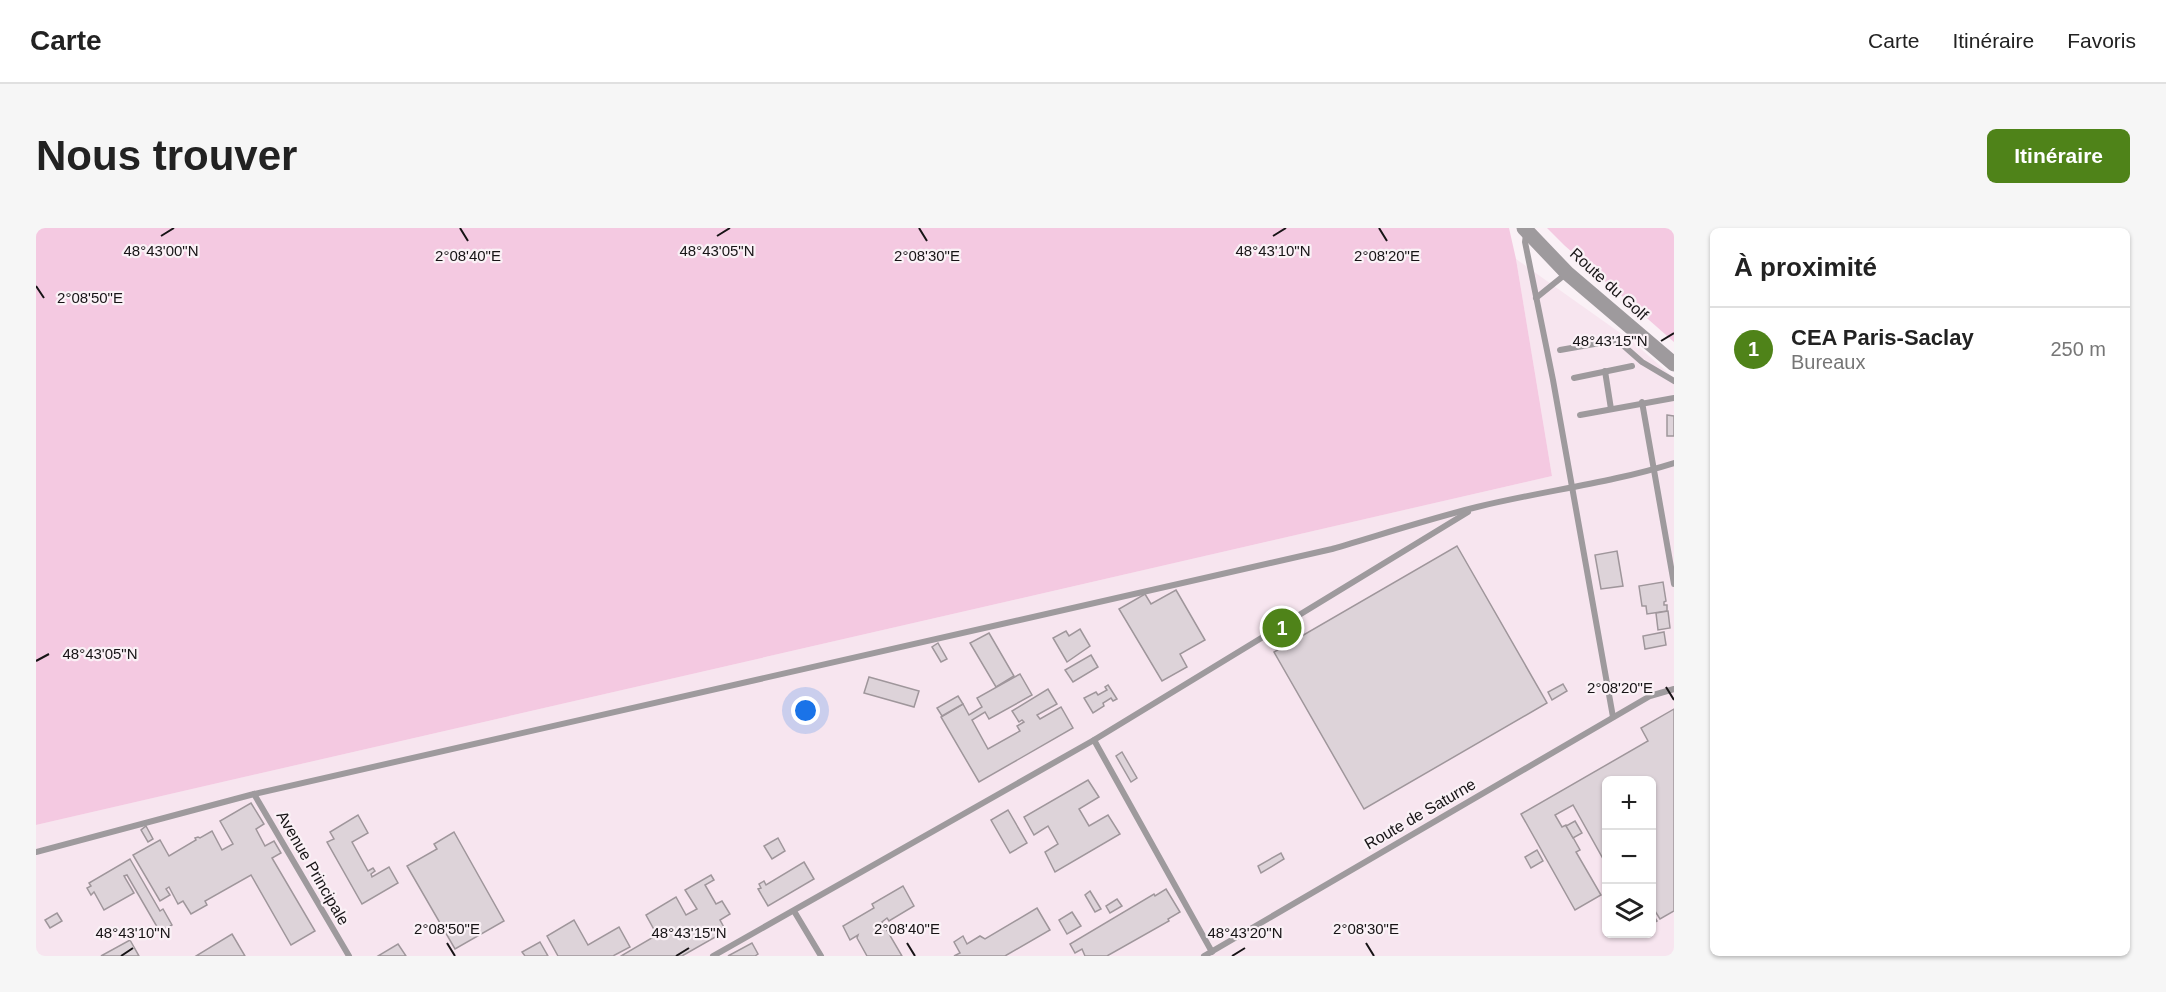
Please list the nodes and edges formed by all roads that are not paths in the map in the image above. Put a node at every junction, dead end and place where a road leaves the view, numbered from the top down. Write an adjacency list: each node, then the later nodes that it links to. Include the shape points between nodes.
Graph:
1 (1525, 229): 2 (street, Route du Golf); 3 (lane)
2 (1567, 273): 3 (lane); 5 (street, Route du Golf)
3 (1536, 298): 16 (lane)
4 (1560, 350): 9 (lane, via 1617,340 1642,362)
5 (1674, 364)
6 (1632, 366): 7 (lane)
7 (1605, 371): 8 (lane); 12 (lane)
8 (1574, 378)
9 (1674, 381)
10 (1674, 398): 11 (lane)
11 (1642, 402): 12 (lane); 15 (lane)
12 (1611, 408): 13 (lane)
13 (1580, 415)
14 (1674, 463): 15 (lane)
15 (1655, 469): 16 (lane); 18 (lane)
16 (1571, 486): 17 (lane); 21 (lane)
17 (1476, 507): 22 (lane); 23 (lane, via 1332,549)
18 (1674, 584)
19 (1671, 691): 20 (lane); 21 (lane, Route de Saturne, via 1650,696)
20 (1674, 697)
21 (1613, 717): 26 (lane, Route de Saturne)
22 (1094, 740): 25 (lane); 26 (lane)
23 (254, 794): 24 (lane); 27 (lane, Avenue Principale)
24 (36, 852)
25 (794, 911): 28 (lane); 29 (lane)
26 (1212, 952): 30 (lane, Route de Saturne)
27 (349, 956)
28 (713, 956)
29 (821, 956)
30 (1204, 956)

